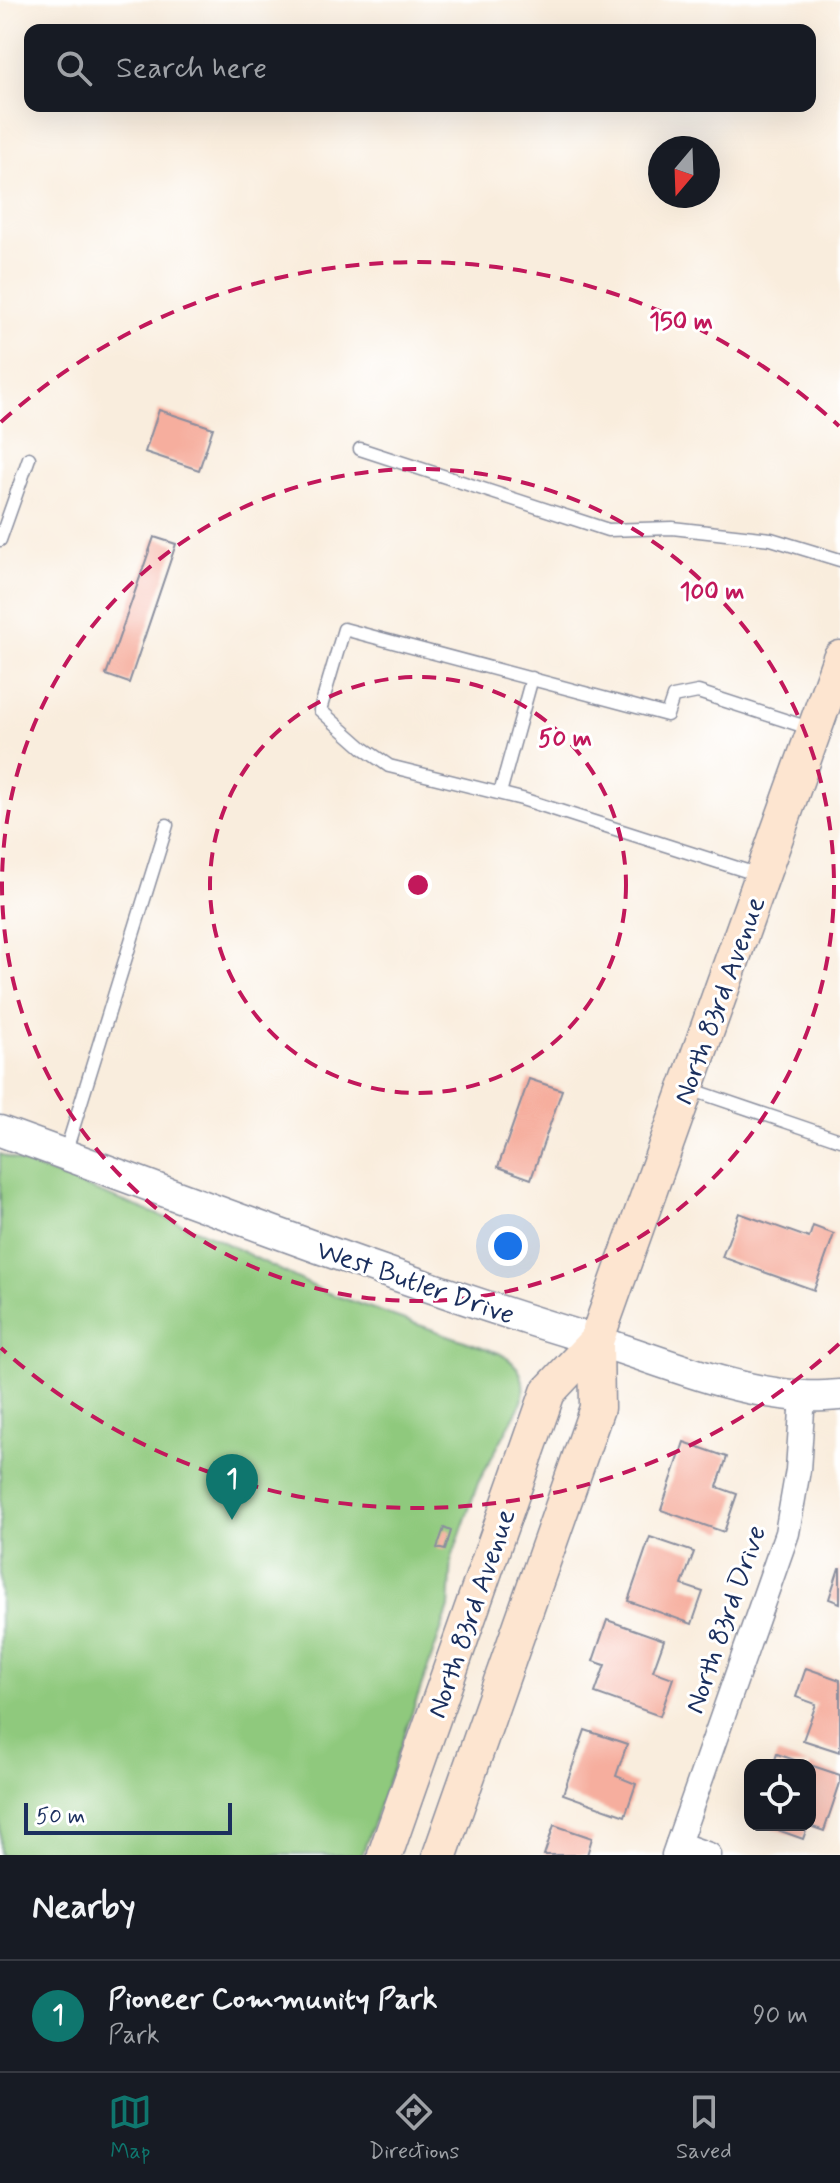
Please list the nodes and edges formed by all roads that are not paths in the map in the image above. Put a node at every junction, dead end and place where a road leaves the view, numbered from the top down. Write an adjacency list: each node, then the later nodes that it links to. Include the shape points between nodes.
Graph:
1 (360, 449): 4 (lane, via 608,530 672,528 771,539)
2 (29, 458): 3 (lane)
3 (0, 540)
4 (840, 560)
5 (840, 658): 7 (main road, North 83rd Avenue)
6 (532, 678): 7 (lane, via 667,715 673,697 698,692); 8 (lane); 8 (lane, via 344,629 320,710 389,766)
7 (815, 730): 10 (main road, North 83rd Avenue)
8 (500, 793): 10 (lane)
9 (167, 825): 14 (lane)
10 (762, 876): 11 (main road, North 83rd Avenue)
11 (687, 1088): 13 (lane); 15 (main road, North 83rd Avenue)
12 (0, 1131): 14 (street, West Butler Drive)
13 (840, 1140)
14 (65, 1154): 15 (street, West Butler Drive, via 529,1322)
15 (596, 1341): 17 (street, West Butler Drive, via 715,1380); 19 (main road, North 83rd Avenue, via 548,1392); 20 (main road, North 83rd Avenue, via 597,1408)
16 (840, 1395): 17 (street, West Butler Drive)
17 (803, 1396): 18 (street, North 83rd Drive, via 787,1533)
18 (676, 1850): 21 (street)
19 (385, 1855)
20 (440, 1855)
21 (709, 1855)

